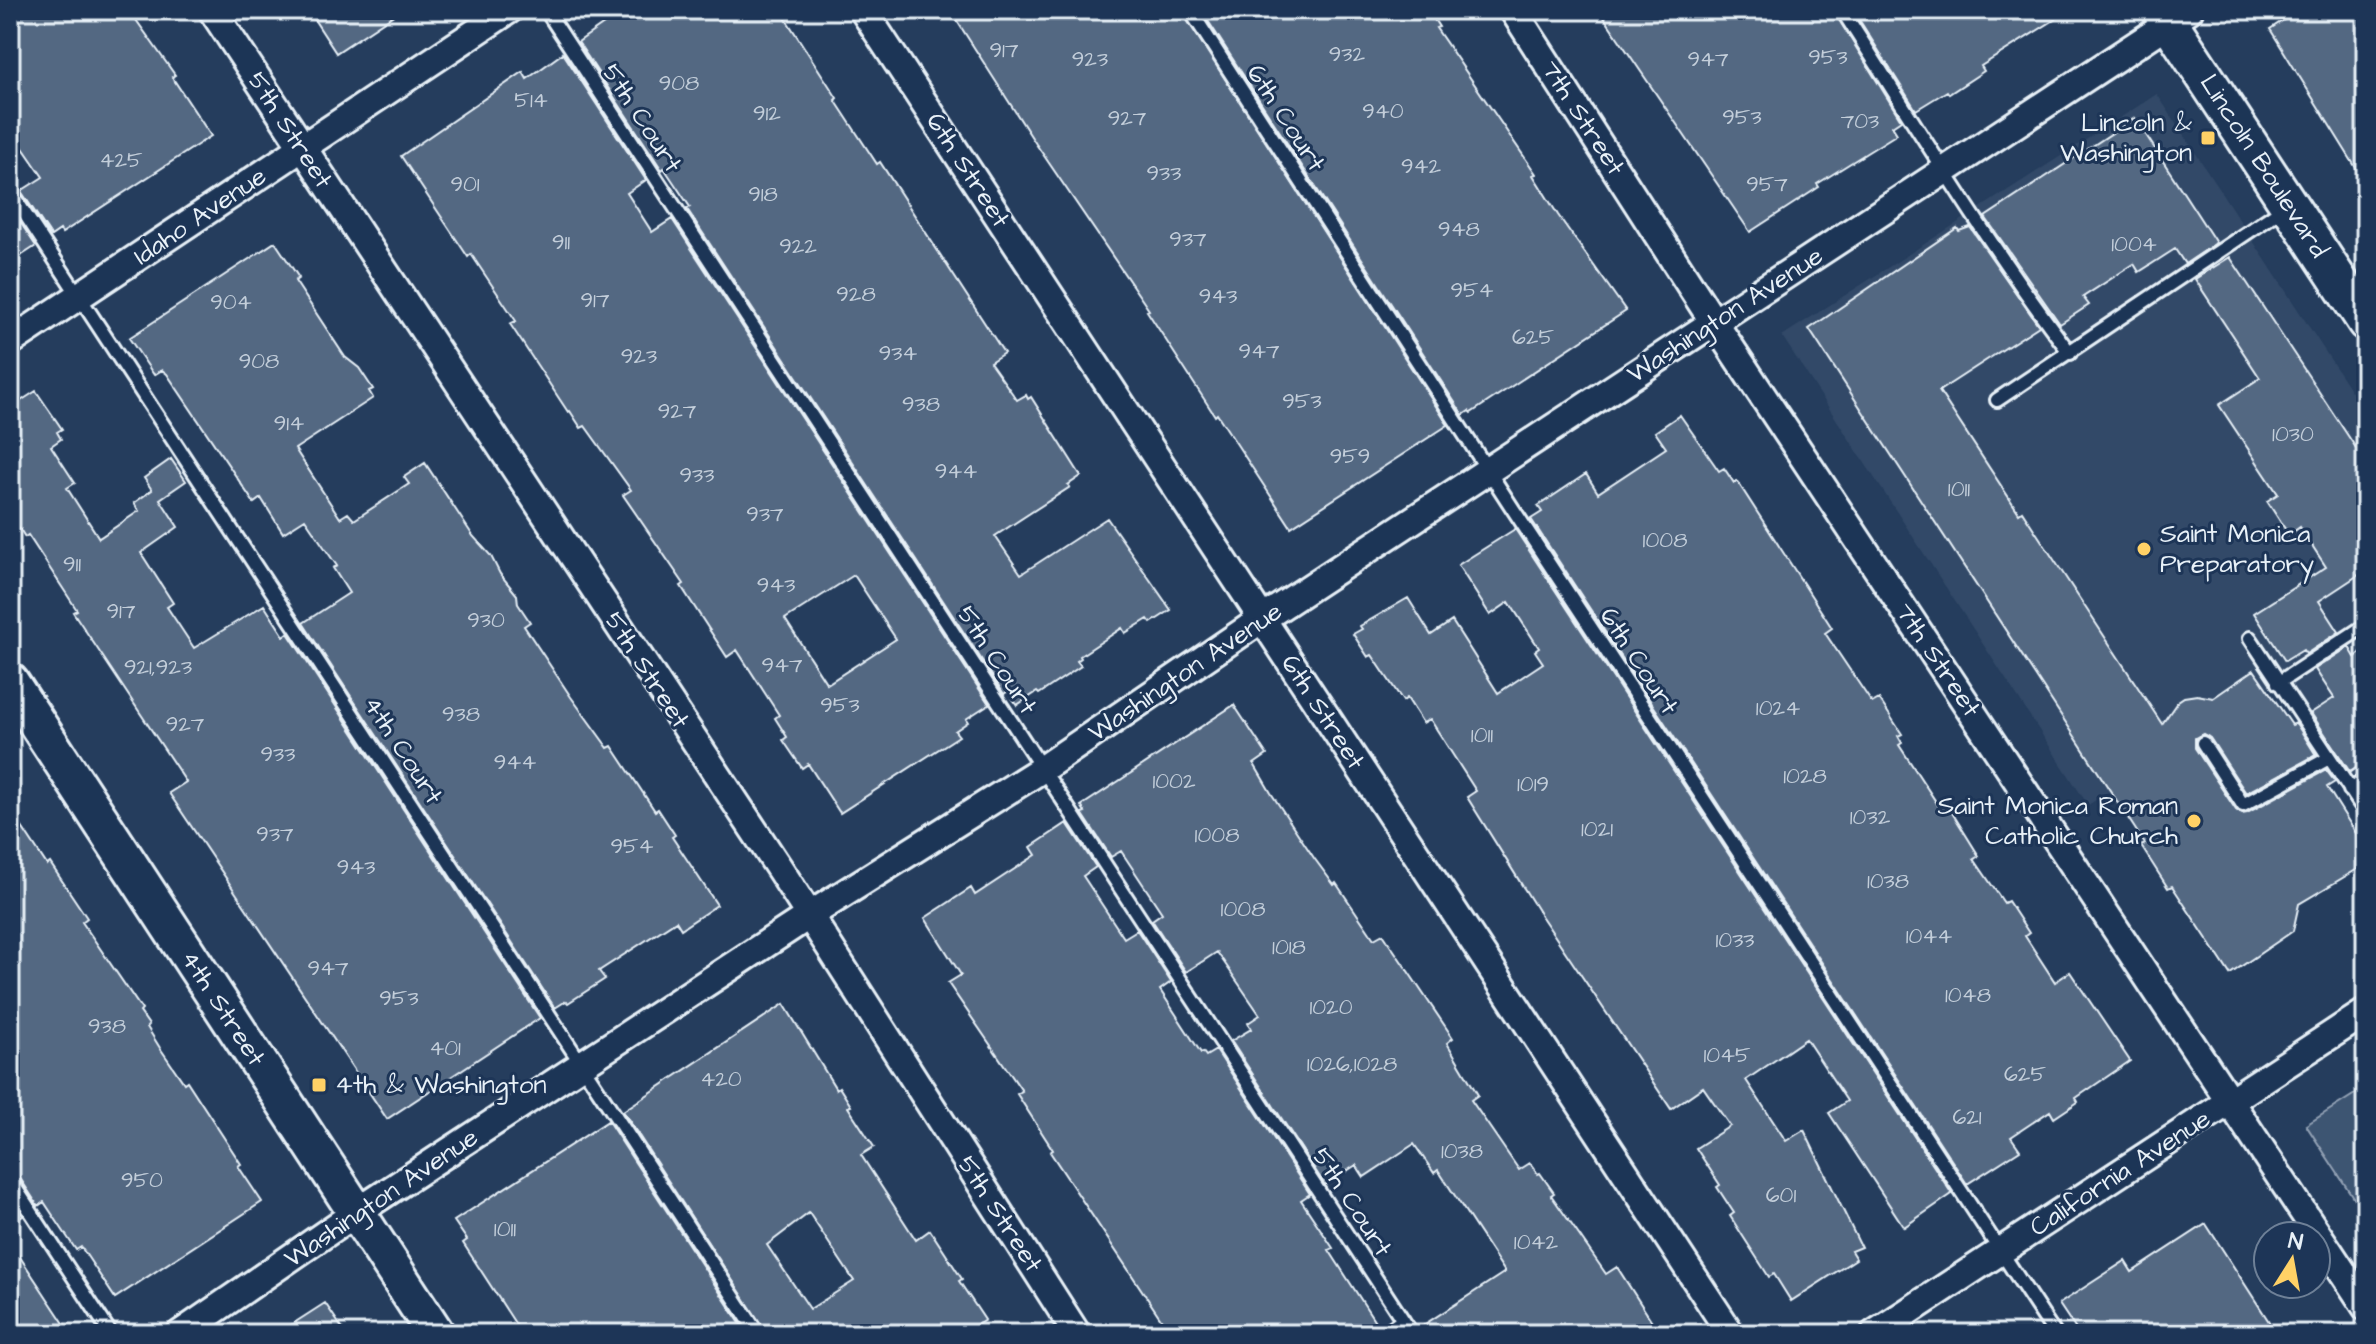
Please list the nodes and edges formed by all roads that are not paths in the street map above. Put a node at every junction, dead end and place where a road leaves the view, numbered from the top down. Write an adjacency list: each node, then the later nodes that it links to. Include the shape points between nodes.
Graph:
1 (212, 10): 9 (street, 5th Street)
2 (509, 10): 9 (street, Idaho Avenue)
3 (546, 10): 27 (lane, 5th Court)
4 (863, 10): 20 (street, 6th Street)
5 (1190, 10): 19 (lane, 6th Court)
6 (1513, 10): 14 (street, 7th Street)
7 (1842, 10): 10 (lane)
8 (2173, 14): 10 (street, Washington Avenue); 12 (street, Lincoln Boulevard)
9 (301, 147): 13 (street, Idaho Avenue); 31 (street, 5th Street)
10 (1945, 171): 14 (street, Washington Avenue); 17 (lane)
11 (10, 191): 13 (lane, 4th Court)
12 (2289, 204): 15 (street, Lincoln Boulevard); 17 (lane)
13 (79, 297): 16 (street, Idaho Avenue); 33 (lane, 4th Court)
14 (1713, 321): 19 (street, Washington Avenue); 34 (street, 7th Street)
15 (2366, 322)
16 (10, 342)
17 (2070, 353): 18 (lane)
18 (1997, 400)
19 (1488, 471): 20 (street, Washington Avenue); 37 (lane, 6th Court)
20 (1262, 619): 27 (street, Washington Avenue); 47 (street, 6th Street)
21 (2366, 625): 24 (lane)
22 (2250, 638): 24 (lane)
23 (10, 682): 36 (street, 4th Street)
24 (2278, 683): 26 (lane)
25 (2203, 743): 26 (lane, via 2243,805)
26 (2329, 758): 29 (lane)
27 (1042, 769): 31 (street, Washington Avenue); 39 (lane, 5th Court)
28 (2366, 779): 29 (lane)
29 (2350, 790): 30 (lane)
30 (2366, 813)
31 (810, 915): 33 (street, Washington Avenue); 44 (street, 5th Street)
32 (2366, 1012): 34 (street, California Avenue)
33 (583, 1064): 36 (street, Washington Avenue); 43 (lane, 4th Court)
34 (2231, 1100): 37 (street, California Avenue); 38 (street, 7th Street)
35 (10, 1180): 40 (lane)
36 (357, 1212): 41 (street, Washington Avenue); 42 (street, 4th Street)
37 (2001, 1251): 48 (street, California Avenue); 49 (lane, 6th Court)
38 (2366, 1307)
39 (1403, 1320): 45 (lane); 46 (lane, 5th Court)
40 (111, 1334)
41 (180, 1334)
42 (436, 1334)
43 (758, 1334)
44 (1077, 1334)
45 (1383, 1334)
46 (1412, 1334)
47 (1731, 1334)
48 (1874, 1334)
49 (2055, 1334)

